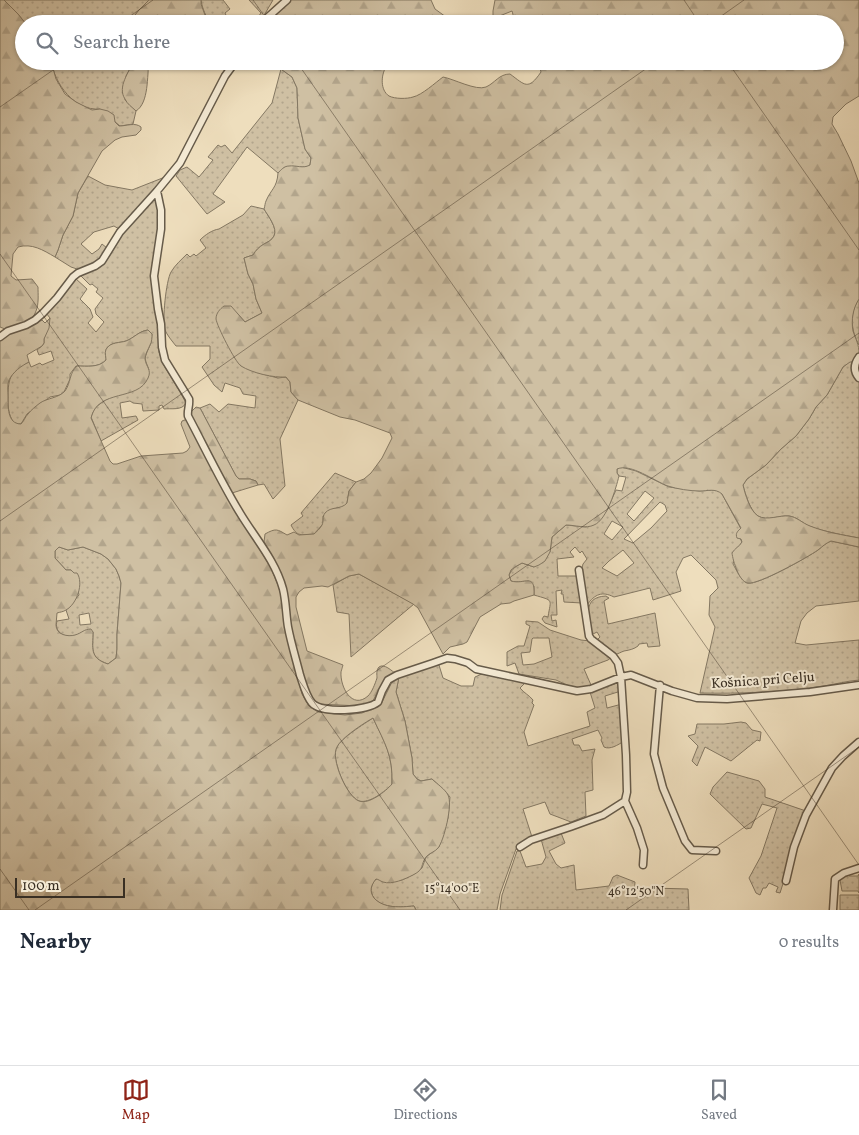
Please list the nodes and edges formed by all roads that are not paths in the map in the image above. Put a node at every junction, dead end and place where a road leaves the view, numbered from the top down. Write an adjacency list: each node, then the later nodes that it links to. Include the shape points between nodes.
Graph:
1 (287, 0): 2 (street)
2 (270, 15)
3 (230, 70): 4 (street, via 180,163)
4 (157, 191): 5 (street, via 120,232 102,261 72,278 58,298 35,320 8,330); 9 (street, Košnica pri Celju, via 161,229 154,276 165,360 189,399 187,411 192,424 240,513 274,566 283,589 288,630 300,673 313,704 319,708 339,710 367,707 378,702 388,680 446,658 468,663 476,669 577,691)
5 (0, 337)
6 (859, 357): 7 (street, via 854,371)
7 (859, 378)
8 (579, 570): 9 (street, via 589,636 618,662)
9 (621, 677): 10 (street, Košnica pri Celju, via 631,675); 13 (street)
10 (660, 685): 11 (street, Košnica pri Celju, via 697,698 727,699); 15 (street, via 654,754 663,788 685,841 692,850)
11 (859, 685)
12 (859, 742): 18 (street, via 832,768 810,808 794,847)
13 (625, 801): 14 (street, via 603,815 531,840); 16 (street, via 644,850)
14 (520, 847)
15 (716, 851)
16 (643, 865)
17 (859, 868): 19 (street, via 844,872 836,879)
18 (786, 881)
19 (833, 910)

